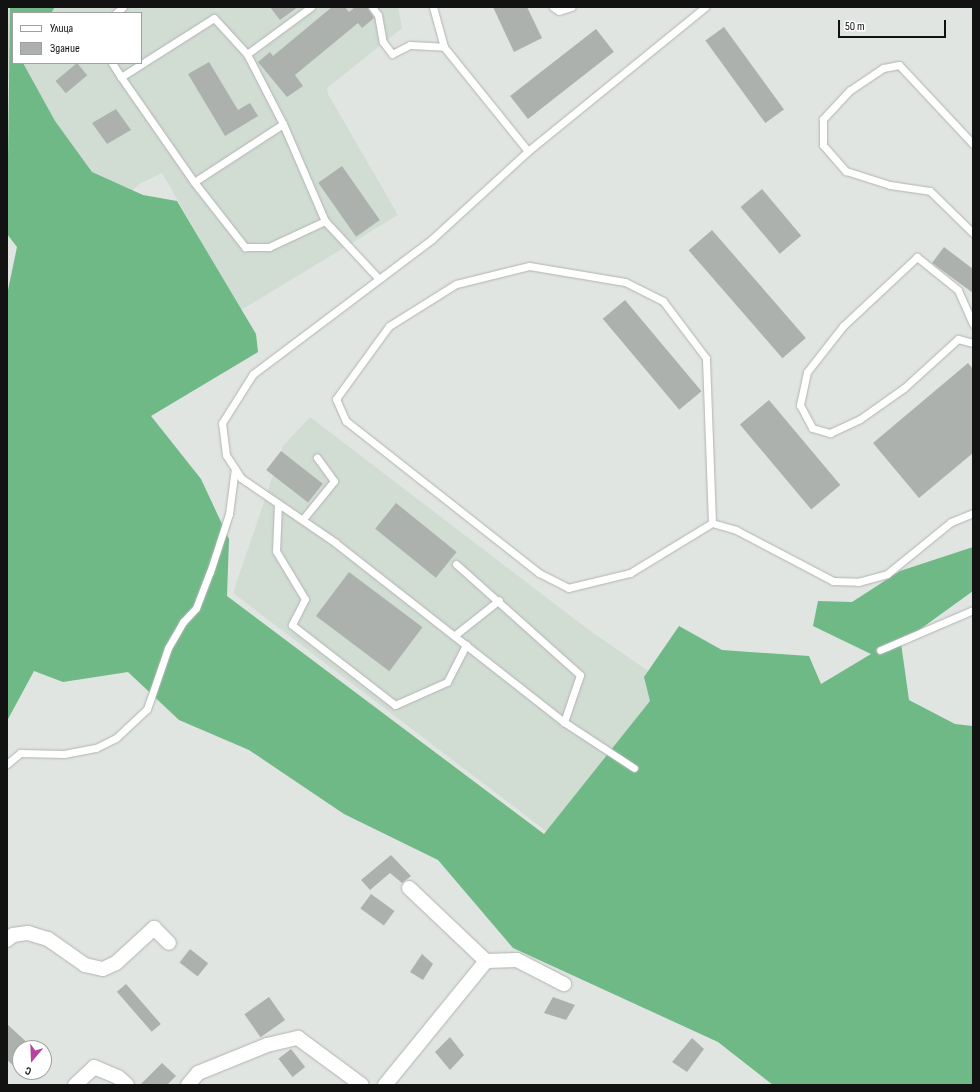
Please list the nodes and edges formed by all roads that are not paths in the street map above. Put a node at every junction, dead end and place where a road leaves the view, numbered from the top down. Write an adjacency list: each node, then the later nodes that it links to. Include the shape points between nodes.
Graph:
1 (311, 7): 8 (lane)
2 (372, 7): 7 (lane, via 378,16 384,42 392,54 410,45)
3 (553, 7): 4 (lane, via 559,11)
4 (571, 7)
5 (705, 7): 15 (lane)
6 (431, 8): 7 (lane)
7 (444, 47): 15 (lane)
8 (247, 54): 11 (lane, via 214,18); 13 (lane)
9 (113, 64): 12 (lane)
10 (141, 64): 12 (lane)
11 (142, 64)
12 (121, 77): 16 (lane)
13 (283, 124): 16 (lane); 17 (lane)
14 (973, 144): 18 (lane, via 899,65 884,68 850,90 823,119 823,145 846,171 890,184 930,191)
15 (528, 151): 19 (lane, via 432,239)
16 (194, 182): 17 (lane, via 245,247 269,247)
17 (324, 221): 19 (lane)
18 (973, 233)
19 (379, 279): 23 (lane, via 253,374 222,423 226,454)
20 (973, 324): 21 (lane, via 958,290 917,257 843,326 807,372 800,405 812,428 830,433 860,419 904,388 958,339)
21 (973, 343)
22 (317, 458): 26 (lane, via 334,481)
23 (235, 468): 24 (lane, via 241,478); 35 (lane, via 229,514 210,572 196,608 183,622 168,648 147,709 116,738 102,746 64,754 20,753)
24 (278, 504): 26 (lane); 32 (lane, via 276,551 305,599 292,625 395,705 447,682)
25 (973, 514): 27 (lane, via 951,522 887,574 858,582 833,581 736,530)
26 (303, 519): 31 (lane)
27 (712, 523): 27 (lane, via 630,573 568,588 539,573 346,421 336,399 389,326 456,284 529,266 625,282 663,300 706,358)
28 (456, 564): 29 (lane)
29 (499, 600): 31 (lane); 34 (lane, via 580,675)
30 (973, 610): 33 (lane)
31 (455, 634): 32 (lane)
32 (466, 645): 34 (lane)
33 (880, 650)
34 (564, 722): 36 (lane)
35 (7, 764)
36 (634, 768)
37 (408, 888): 40 (street)
38 (7, 940): 39 (street, via 28,933 48,939 84,964 103,969 116,963 154,928)
39 (169, 943)
40 (486, 961): 41 (street, via 517,960); 46 (street)
41 (564, 984)
42 (75, 1085): 43 (street, via 94,1067 118,1076)
43 (127, 1085)
44 (188, 1085): 45 (street, via 198,1073 267,1045 298,1038)
45 (362, 1085)
46 (385, 1085)

